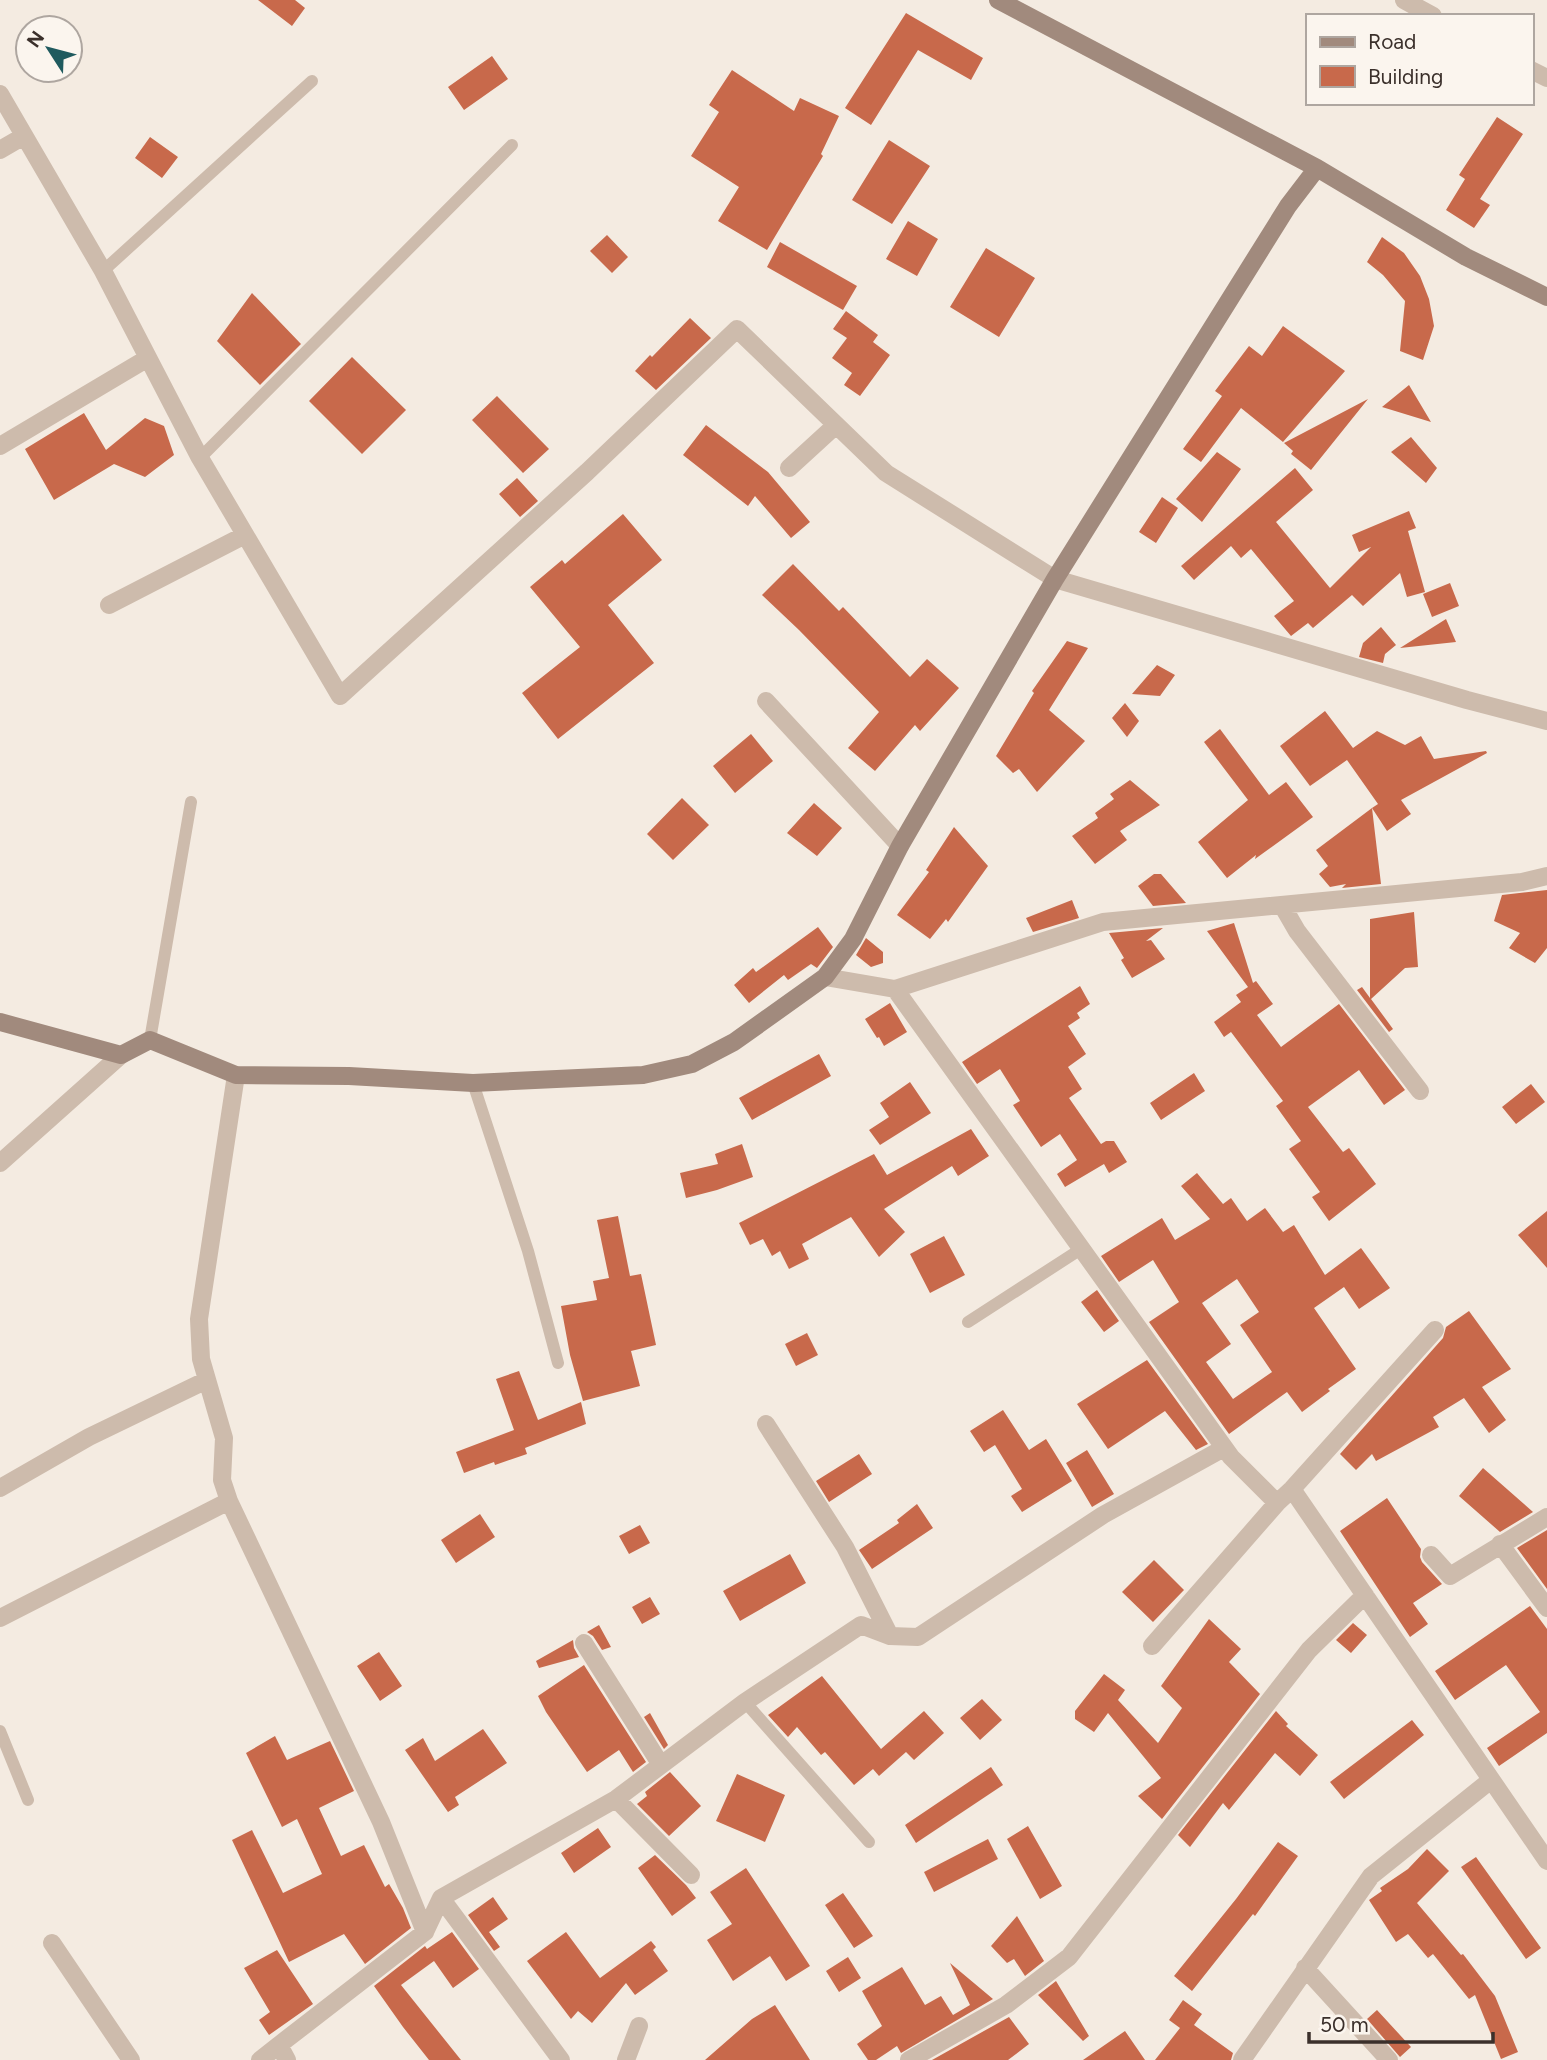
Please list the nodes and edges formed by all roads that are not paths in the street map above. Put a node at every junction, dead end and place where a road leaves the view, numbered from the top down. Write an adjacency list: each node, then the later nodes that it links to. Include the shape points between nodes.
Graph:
1 (998, 0): 9 (street)
2 (1404, 0): 3 (street)
3 (1429, 14)
4 (312, 81): 10 (lane)
5 (0, 94): 6 (street)
6 (24, 136): 8 (street); 10 (street)
7 (512, 145): 15 (lane)
8 (0, 150)
9 (1318, 168): 11 (street, via 1466,257); 18 (street, via 1288,206)
10 (103, 271): 12 (street)
11 (1547, 297)
12 (148, 358): 14 (street); 15 (street)
13 (836, 425): 16 (street); 17 (street, via 737,329 340,696); 18 (street, via 886,472)
14 (0, 446)
15 (200, 458): 17 (street)
16 (789, 468)
17 (245, 536): 19 (street)
18 (1055, 579): 21 (street); 23 (street)
19 (109, 605)
20 (766, 701): 23 (street)
21 (1547, 721)
22 (191, 802): 29 (lane)
23 (900, 846): 26 (street, via 853,939)
24 (1547, 876): 25 (street)
25 (1282, 905): 27 (street, via 1103,922); 33 (street)
26 (825, 977): 27 (street); 32 (street, via 734,1042 692,1064 643,1075)
27 (895, 989): 35 (street)
28 (0, 1022): 30 (street)
29 (150, 1040): 30 (street); 31 (street)
30 (121, 1055): 34 (street)
31 (236, 1075): 32 (street); 39 (street, via 199,1319)
32 (472, 1083): 38 (lane, via 528,1251)
33 (1420, 1091)
34 (0, 1163)
35 (1082, 1248): 36 (lane); 41 (street)
36 (968, 1322)
37 (1435, 1329): 43 (street)
38 (558, 1363)
39 (207, 1380): 42 (street, via 89,1437); 44 (street, via 224,1438 222,1480)
40 (766, 1424): 52 (street, via 845,1546)
41 (1224, 1448): 45 (street); 52 (street, via 1103,1515 918,1637)
42 (0, 1488)
43 (1292, 1489): 45 (street); 49 (street)
44 (229, 1502): 51 (street); 65 (street, via 381,1822)
45 (1277, 1503): 54 (street)
46 (1547, 1517): 47 (street)
47 (1500, 1544): 48 (street, via 1450,1576); 50 (street)
48 (1431, 1555)
49 (1365, 1595): 58 (street); 74 (street, via 1309,1650 1069,1957 1006,2005)
50 (1547, 1608)
51 (0, 1618)
52 (890, 1636): 55 (street, via 861,1625)
53 (584, 1643): 57 (street)
54 (1152, 1646)
55 (745, 1702): 57 (street); 61 (lane)
56 (0, 1731): 60 (lane)
57 (661, 1765): 59 (street)
58 (1491, 1780): 62 (street); 67 (street, via 1371,1876)
59 (616, 1799): 63 (street); 64 (street)
60 (28, 1800)
61 (869, 1842)
62 (1547, 1861)
63 (691, 1875)
64 (441, 1898): 65 (street); 72 (street)
65 (425, 1932): 69 (street)
66 (52, 1943): 70 (street)
67 (1306, 1968): 75 (street); 76 (street)
68 (639, 2026): 73 (street)
69 (283, 2053): 71 (street)
70 (131, 2060)
71 (260, 2060)
72 (561, 2060)
73 (626, 2060)
74 (909, 2060)
75 (1242, 2060)
76 (1389, 2060)

